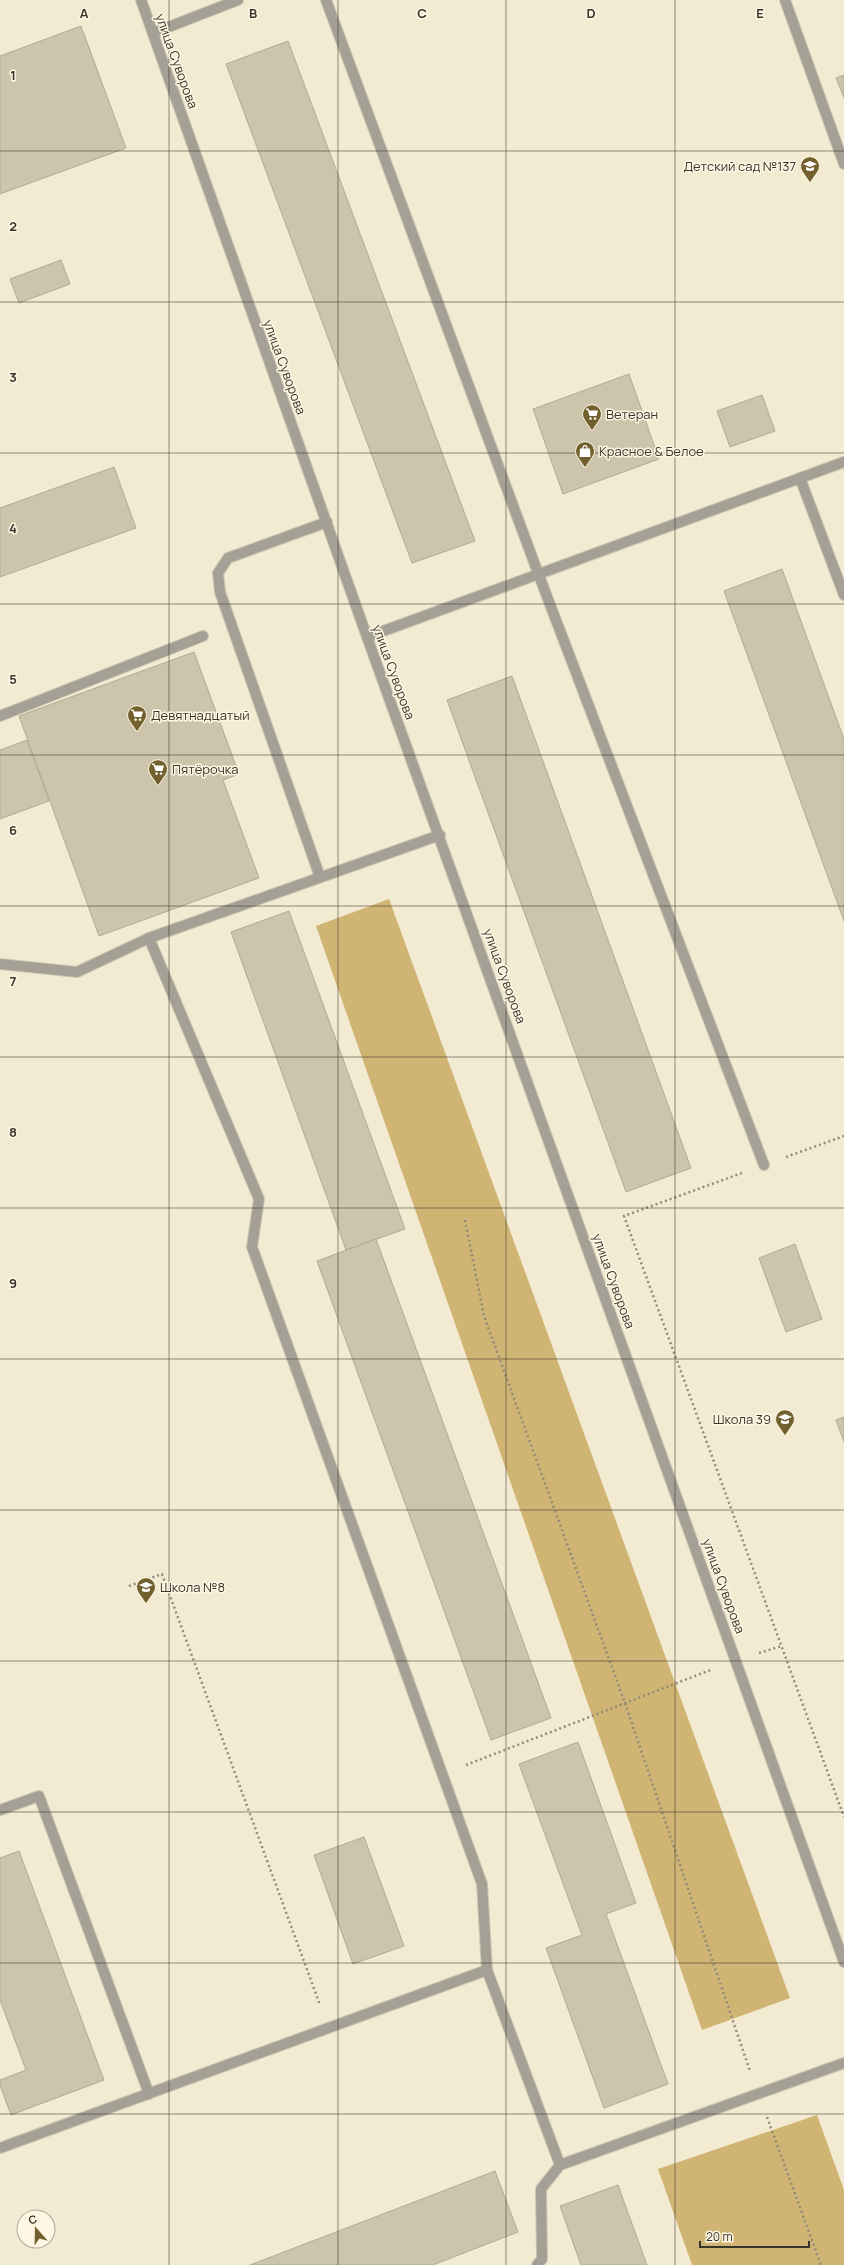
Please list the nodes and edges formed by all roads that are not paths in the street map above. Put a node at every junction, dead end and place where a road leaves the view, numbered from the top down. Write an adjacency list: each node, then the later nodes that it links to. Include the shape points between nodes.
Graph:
1 (141, 0): 5 (street, улица Суворова)
2 (238, 0): 5 (street)
3 (326, 0): 10 (street)
4 (785, 0): 6 (street)
5 (153, 33): 9 (street, улица Суворова)
6 (844, 164)
7 (844, 462): 8 (street)
8 (800, 478): 10 (street); 11 (street)
9 (327, 522): 13 (street, улица Суворова); 16 (street, via 228,558 218,573 220,592)
10 (538, 573): 13 (street); 19 (street)
11 (844, 595)
12 (203, 636): 14 (street)
13 (367, 636): 15 (street, улица Суворова)
14 (0, 716)
15 (440, 835): 16 (street); 21 (street, улица Суворова)
16 (320, 877): 17 (street)
17 (149, 938): 18 (street, via 77,972); 22 (street, via 259,1199 252,1247 482,1884)
18 (0, 964)
19 (764, 1165)
20 (0, 1810): 24 (street, via 40,1796)
21 (844, 1962)
22 (487, 1970): 24 (street); 26 (street)
23 (844, 2063): 26 (street)
24 (149, 2094): 25 (street)
25 (0, 2148)
26 (560, 2165): 27 (street, via 541,2189 542,2259)
27 (537, 2265)

